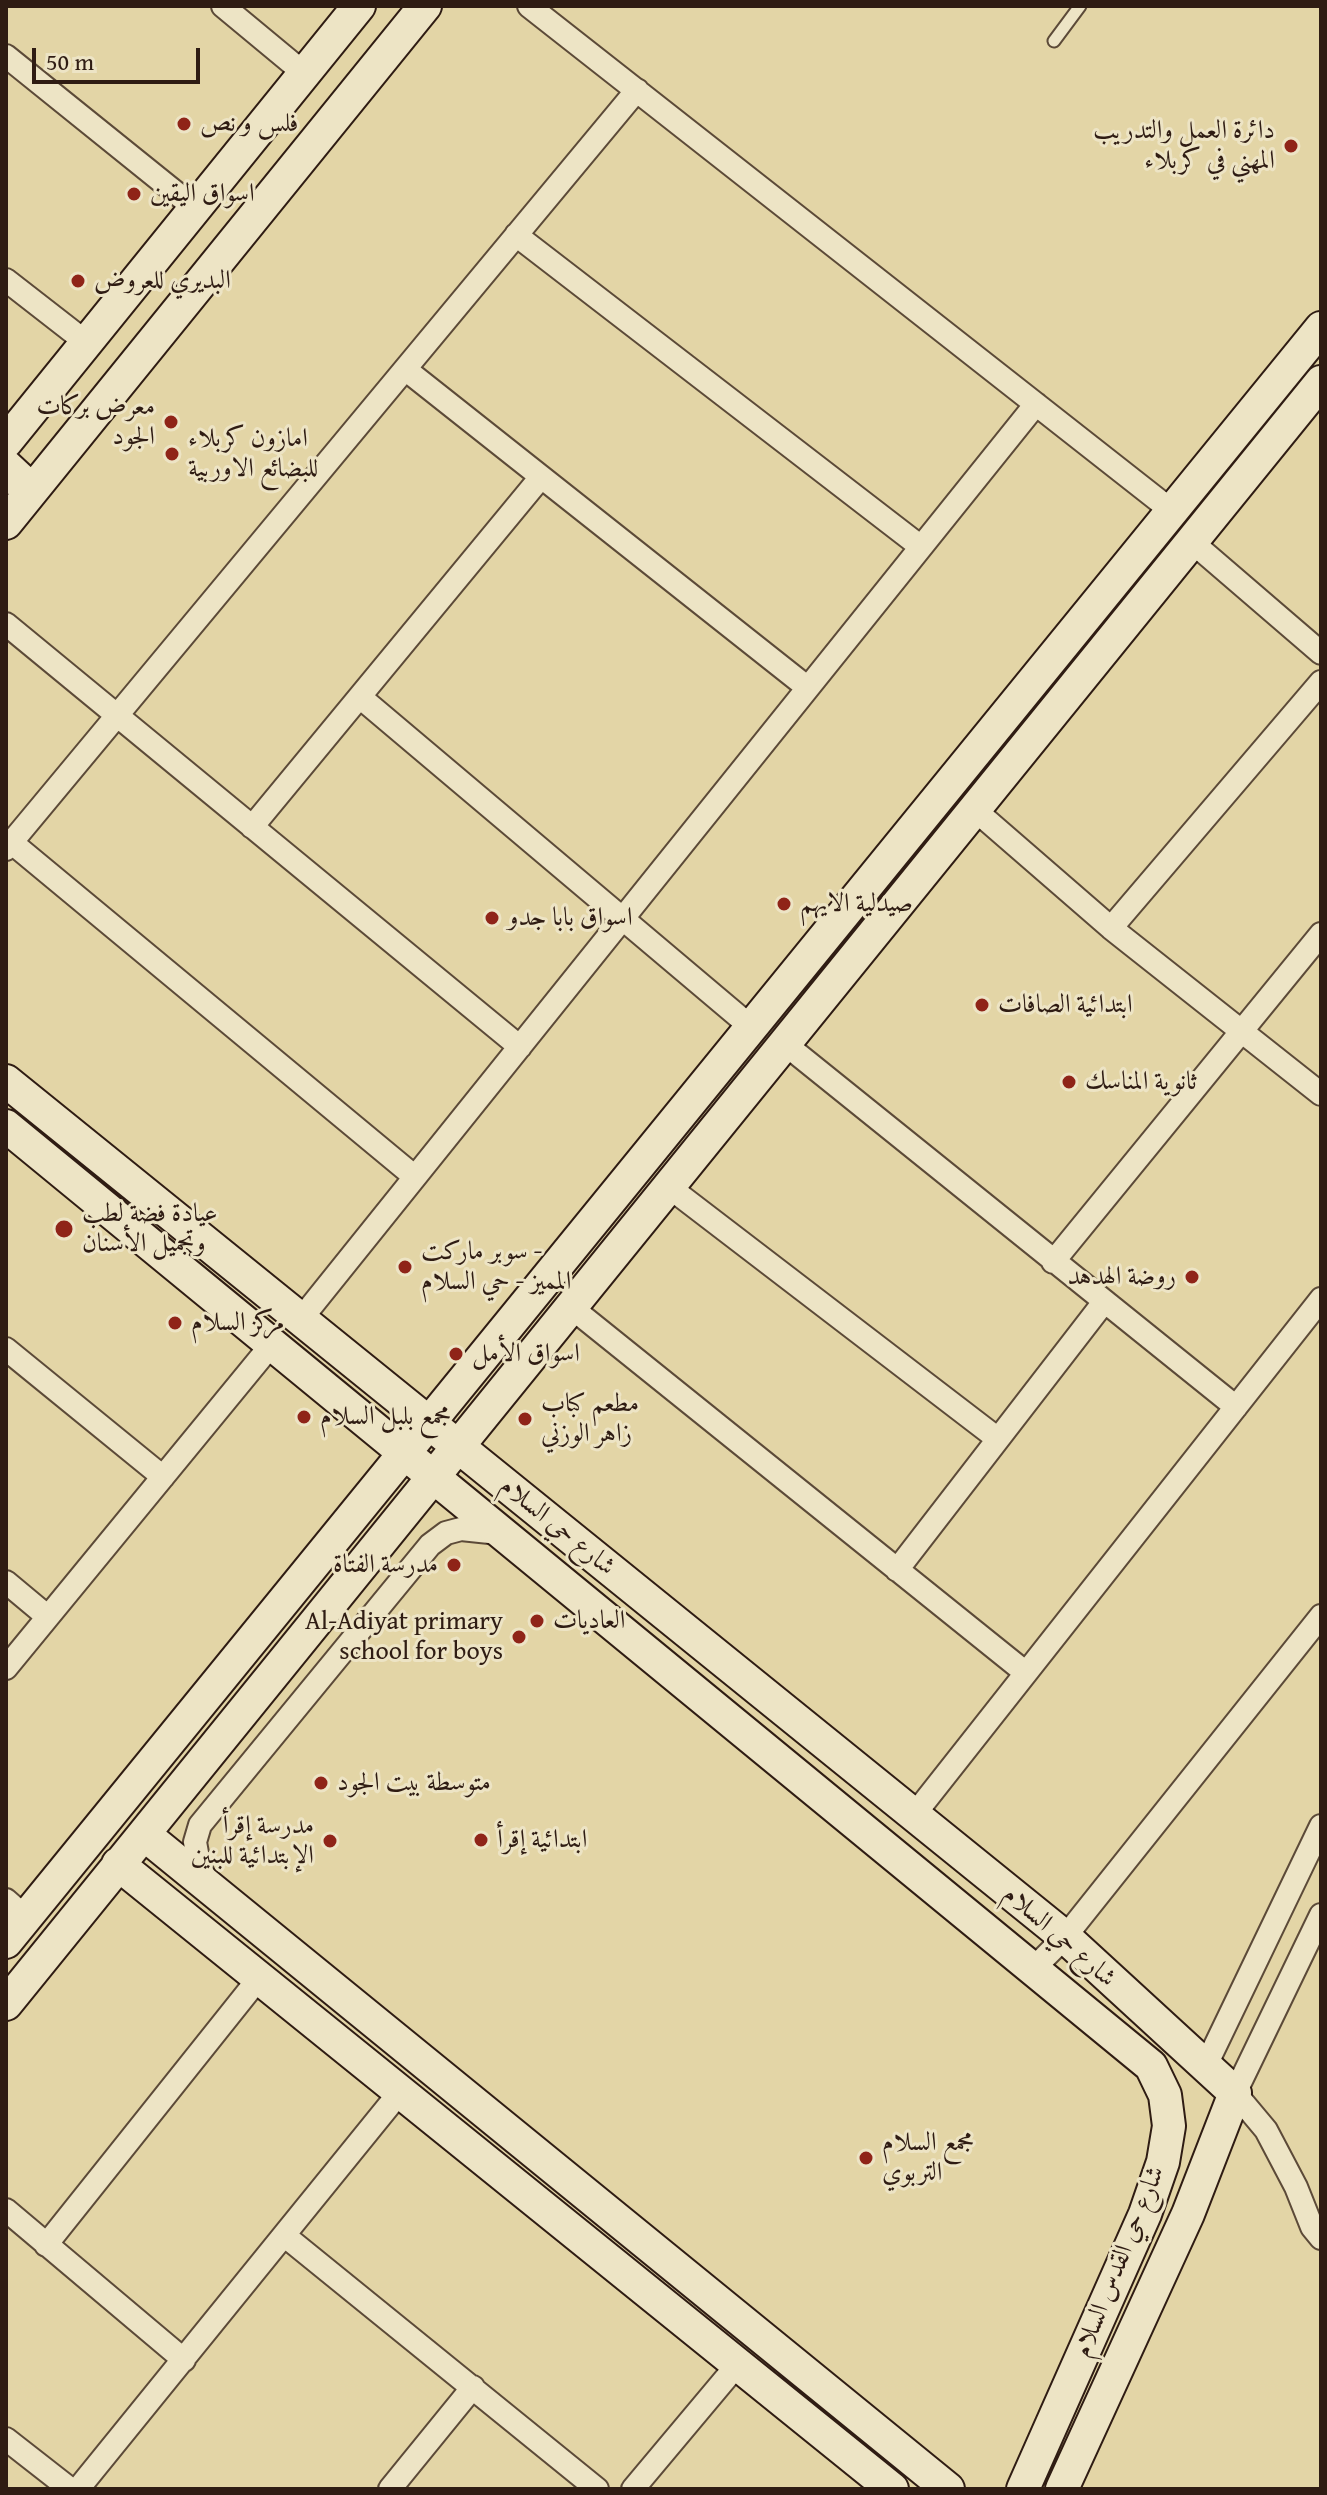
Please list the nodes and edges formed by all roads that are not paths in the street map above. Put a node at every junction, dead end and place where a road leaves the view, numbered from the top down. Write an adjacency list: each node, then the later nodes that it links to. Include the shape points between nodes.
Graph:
1 (223, 6): 8 (street)
2 (359, 6): 8 (street)
3 (425, 6): 20 (street)
4 (529, 6): 9 (street)
5 (1080, 6): 6 (lane)
6 (1054, 41)
7 (6, 56): 10 (street)
8 (305, 74): 10 (street)
9 (637, 90): 11 (street); 17 (street)
10 (196, 209): 14 (street)
11 (516, 235): 15 (street); 27 (street)
12 (6, 280): 14 (street)
13 (1321, 328): 24 (street)
14 (87, 343): 18 (street)
15 (405, 369): 22 (street); 37 (street)
16 (1320, 398): 26 (street)
17 (1036, 404): 24 (street); 27 (street)
18 (35, 407): 19 (street); 20 (street, via 44,433)
19 (6, 442)
20 (70, 444): 23 (street)
21 (6, 466): 23 (street, via 21,480)
22 (541, 477): 34 (street); 36 (street)
23 (26, 498): 25 (street)
24 (1172, 511): 29 (street)
25 (6, 523)
26 (1192, 542): 30 (street); 32 (street)
27 (921, 547): 34 (street)
28 (6, 624): 37 (street)
29 (1063, 645): 31 (street); 32 (street, via 1065,664 1075,672)
30 (1321, 653)
31 (1042, 670): 35 (street, via 1061,672 1068,683); 44 (street)
32 (1088, 670): 35 (street)
33 (1321, 682): 42 (street)
34 (808, 688): 41 (street)
35 (1067, 696): 38 (street)
36 (360, 697): 39 (street); 41 (street)
37 (117, 715): 39 (street); 40 (street)
38 (975, 810): 42 (street); 46 (street)
39 (252, 827): 47 (street)
40 (9, 846): 51 (street)
41 (622, 920): 44 (street); 47 (street)
42 (1111, 928): 45 (street)
43 (1321, 934): 45 (street)
44 (751, 1027): 63 (street)
45 (1242, 1031): 49 (street); 53 (street)
46 (785, 1044): 52 (street); 53 (street)
47 (520, 1047): 51 (street)
48 (6, 1081): 57 (street, شارع حي السلام)
49 (1321, 1094)
50 (6, 1126): 58 (street, شارع حي القدس السلام)
51 (415, 1177): 57 (street)
52 (669, 1187): 56 (street); 65 (street)
53 (1053, 1262): 55 (street)
54 (1321, 1299): 61 (street)
55 (1104, 1302): 61 (street); 65 (street)
56 (572, 1308): 64 (street); 72 (street)
57 (301, 1319): 60 (street, شارع حي السلام)
58 (272, 1344): 62 (street, شارع حي القدس السلام); 67 (street)
59 (6, 1349): 67 (street)
60 (375, 1380): 62 (street, via 367,1398); 63 (street, شارع حي السلام)
61 (1236, 1407): 77 (street)
62 (350, 1408): 66 (street, شارع حي القدس السلام)
63 (438, 1412): 64 (street, شارع حي السلام); 66 (street)
64 (468, 1435): 68 (street); 78 (street, شارع حي السلام)
65 (998, 1439): 72 (street)
66 (405, 1453): 68 (street, شارع حي القدس السلام); 69 (street)
67 (163, 1477): 75 (street)
68 (435, 1477): 70 (street); 71 (street, شارع حي القدس السلام)
69 (383, 1480): 70 (street, via 397,1478 409,1486); 85 (street)
70 (409, 1508): 80 (street)
71 (505, 1534): 82 (street, via 461,1529 430,1545 200,1825 195,1842); 86 (street, شارع حي القدس السلام)
72 (897, 1570): 77 (street)
73 (6, 1582): 75 (street)
74 (1321, 1616): 84 (street)
75 (48, 1617): 76 (street)
76 (6, 1668)
77 (1026, 1673): 78 (street)
78 (914, 1815): 84 (street, شارع حي السلام)
79 (1321, 1826): 92 (street)
80 (145, 1835): 81 (street); 82 (street)
81 (118, 1864): 87 (street); 88 (street)
82 (210, 1887): 89 (street)
83 (1321, 1915): 95 (street)
84 (1065, 1937): 86 (street); 92 (street, شارع حي السلام)
85 (6, 1942)
86 (1034, 1968): 111 (street, شارع حي القدس السلام, via 1151,2066 1165,2095 1169,2126 1145,2214)
87 (259, 1978): 90 (street); 99 (street)
88 (6, 2004)
89 (355, 2007): 90 (street, via 361,2019 358,2031 348,2039); 91 (street)
90 (335, 2039): 93 (street)
91 (396, 2039): 93 (street, via 375,2041 367,2052); 110 (street)
92 (1206, 2065): 95 (street, شارع حي السلام)
93 (368, 2066): 94 (street)
94 (400, 2092): 97 (street); 101 (street)
95 (1235, 2093): 98 (street, via 1266,2130); 112 (street, via 1188,2214)
96 (6, 2210): 99 (street)
97 (285, 2236): 100 (street); 102 (street)
98 (1321, 2238)
99 (46, 2245): 100 (street)
100 (184, 2360): 105 (street)
101 (737, 2365): 108 (street); 109 (street)
102 (473, 2387): 106 (street); 107 (street)
103 (6, 2439): 104 (street)
104 (70, 2489)
105 (78, 2489)
106 (390, 2489)
107 (597, 2489)
108 (633, 2489)
109 (892, 2489)
110 (948, 2489)
111 (1023, 2489)
112 (1062, 2489)

